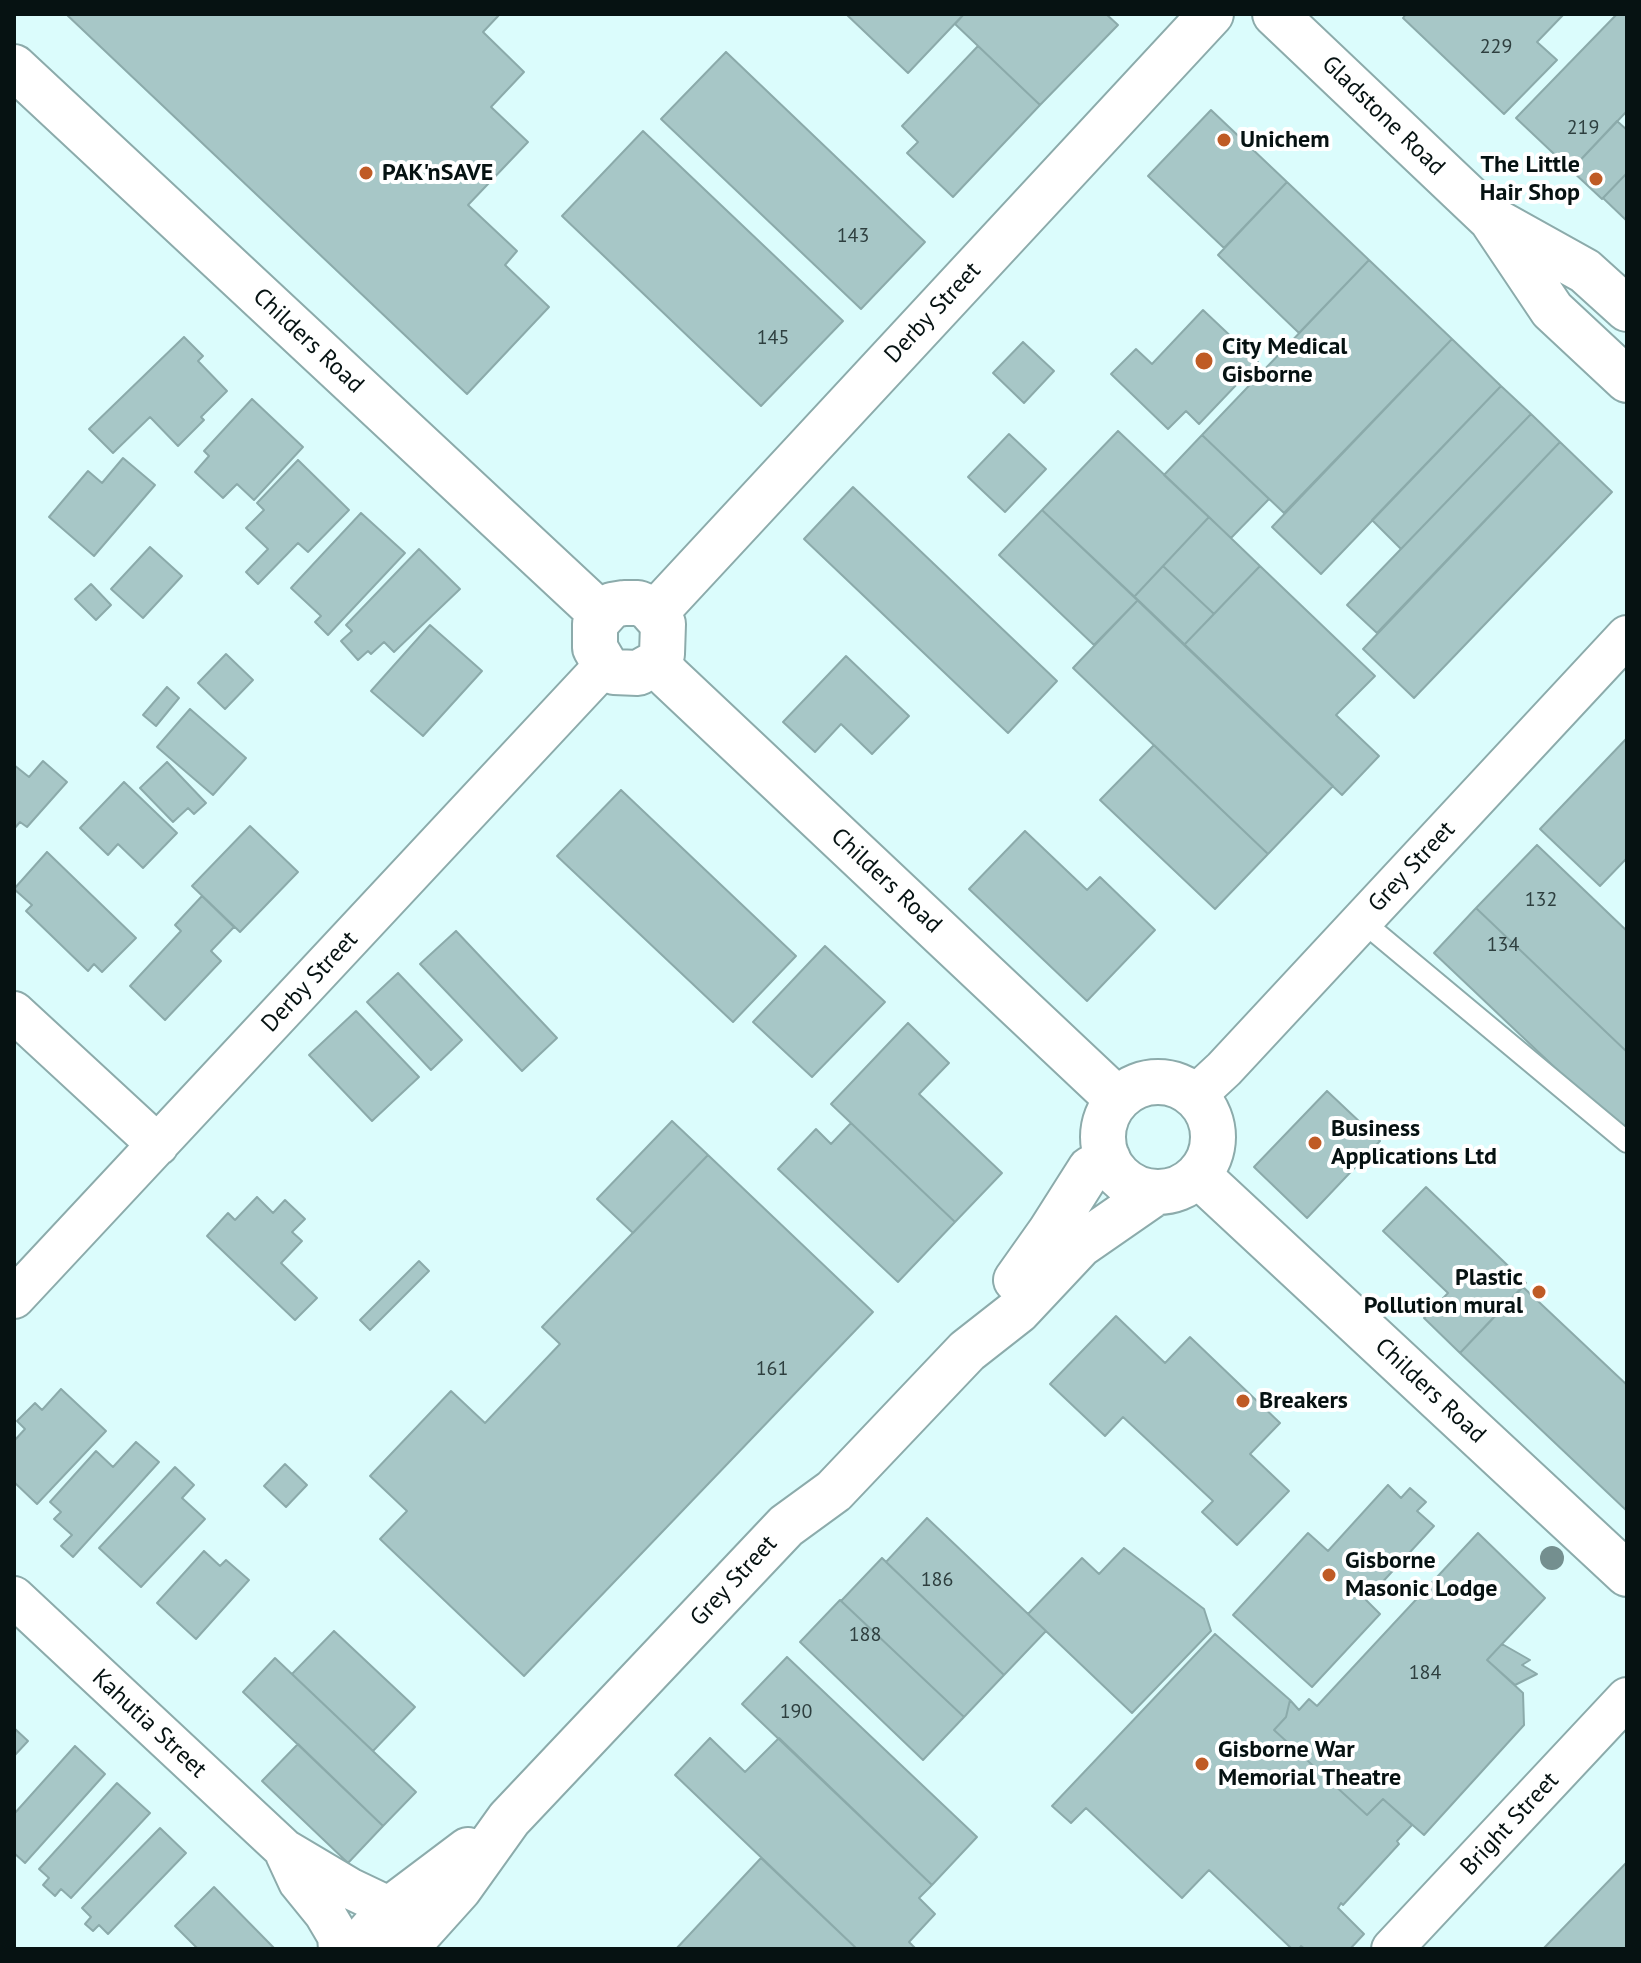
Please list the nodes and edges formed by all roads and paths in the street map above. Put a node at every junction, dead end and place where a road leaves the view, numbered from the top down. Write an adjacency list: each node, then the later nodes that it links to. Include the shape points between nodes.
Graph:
1 (1211, 14): 9 (street, Derby Street)
2 (1225, 14): 3 (street)
3 (1254, 14)
4 (1275, 14): 6 (street, Gladstone Road)
5 (14, 67): 10 (street, Childers Road)
6 (1491, 219): 7 (street, Gladstone Road, via 1585,271); 8 (street, Gladstone Road, via 1552,310)
7 (1627, 309)
8 (1627, 380)
9 (655, 613): 10 (street, via 638,603 624,603); 12 (street, via 664,634)
10 (602, 615): 13 (street, via 595,624 595,648)
11 (1627, 636): 14 (street, Grey Street)
12 (656, 663): 13 (street, via 627,674); 17 (street, Childers Road)
13 (605, 665): 19 (street, Derby Street)
14 (1362, 921): 16 (street, Grey Street); 18 (lane)
15 (14, 1012): 19 (street)
16 (1195, 1096): 17 (street, via 1157,1082 1130,1089); 21 (street, via 1212,1126 1209,1157)
17 (1117, 1099): 20 (street, via 1104,1130)
18 (1627, 1142)
19 (158, 1145): 23 (street, Derby Street)
20 (1108, 1159): 22 (street, via 1130,1182); 24 (street, Grey Street, via 1090,1169)
21 (1198, 1175): 22 (street, via 1186,1186); 25 (street, Childers Road)
22 (1155, 1193): 24 (street, Grey Street, via 1093,1234 1018,1311)
23 (14, 1298)
24 (967, 1351): 29 (street, Grey Street, via 834,1491 786,1526 509,1819)
25 (1627, 1574)
26 (14, 1597): 28 (street, Kahutia Street)
27 (1627, 1698): 32 (street, Bright Street)
28 (285, 1850): 29 (street, Kahutia Street, via 349,1888); 30 (street, Kahutia Street, via 299,1882 338,1936)
29 (409, 1936): 31 (street, Grey Street)
30 (339, 1949)
31 (355, 1949)
32 (1392, 1949)

